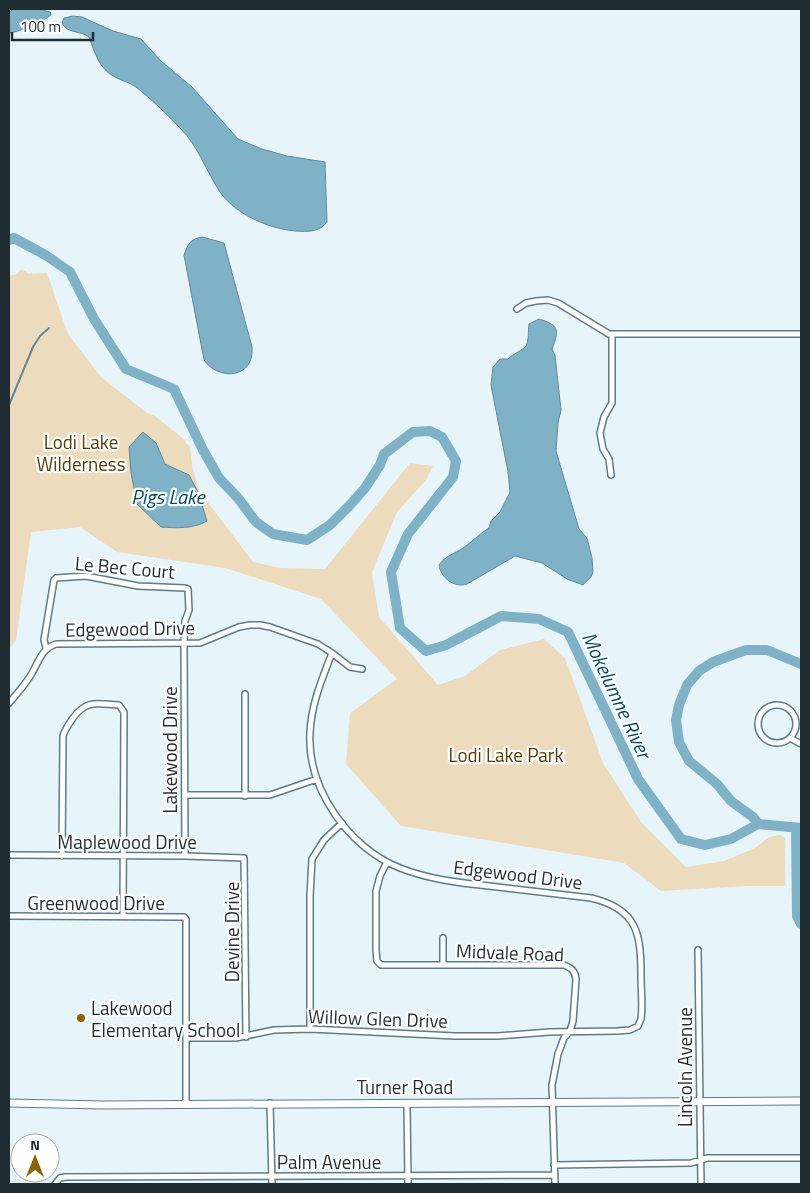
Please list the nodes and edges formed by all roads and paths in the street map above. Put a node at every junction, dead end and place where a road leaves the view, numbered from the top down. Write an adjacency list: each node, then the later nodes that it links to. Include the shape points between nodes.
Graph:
1 (517, 309): 2 (street, via 548,300)
2 (612, 334): 3 (street); 4 (street, via 612,403 600,433)
3 (801, 334)
4 (611, 475)
5 (184, 644): 6 (street, Edgewood Drive, via 56,644); 6 (street, Le Bec Court, via 189,610 189,595 185,588 138,586 86,576 64,576 54,580 44,640); 7 (street, Edgewood Drive, via 200,643 239,627 260,625 318,644); 14 (street, Lakewood Drive)
6 (46, 648): 10 (street, Edgewood Drive, via 29,678)
7 (332, 653): 8 (street, Edgewood Drive, via 350,667); 13 (street, Edgewood Drive, via 312,714 310,753)
8 (362, 669)
9 (244, 694): 15 (street)
10 (9, 703)
11 (790, 738): 11 (street, via 796,726 791,711 778,705 763,710 757,722 761,736 773,743); 12 (street)
12 (801, 744)
13 (317, 779): 15 (street, via 270,795); 16 (street, Edgewood Drive)
14 (184, 795): 15 (street); 20 (street, Lakewood Drive)
15 (245, 796)
16 (342, 823): 22 (street, Edgewood Drive, via 352,836); 28 (street, via 324,840 312,859)
17 (9, 855): 18 (street, Maplewood Drive)
18 (62, 856): 19 (street, Maplewood Drive); 19 (street, via 63,736 84,706 90,704 121,705 124,712)
19 (124, 856): 20 (street, Maplewood Drive); 24 (street)
20 (185, 856): 21 (street, Maplewood Drive)
21 (244, 858): 30 (street, Devine Drive)
22 (386, 862): 27 (street, Midvale Road, via 377,884 377,961 384,965); 29 (street, Edgewood Drive, via 452,882 591,898 623,912 639,937 638,1026 630,1030)
23 (9, 916): 24 (street, Greenwood Drive)
24 (123, 916): 31 (street, Greenwood Drive, via 186,919)
25 (443, 938): 27 (street, Midvale Road)
26 (698, 950): 34 (street, Lincoln Avenue)
27 (443, 965): 29 (street, Midvale Road, via 569,967 576,979)
28 (310, 1029): 29 (street, Willow Glen Drive, via 455,1036); 30 (street, Willow Glen Drive, via 274,1030)
29 (570, 1031): 33 (street, via 558,1054 552,1086)
30 (246, 1037): 31 (street, Willow Glen Drive)
31 (186, 1038): 37 (street)
32 (801, 1100): 34 (main road, Turner Road)
33 (553, 1101): 34 (main road, Turner Road); 35 (main road, Turner Road); 41 (street)
34 (699, 1101): 40 (street, Lincoln Avenue)
35 (407, 1102): 38 (main road, Turner Road); 44 (street)
36 (9, 1103): 37 (main road, Turner Road)
37 (186, 1103): 38 (main road, Turner Road)
38 (270, 1103): 43 (street)
39 (801, 1158): 40 (street, via 707,1158)
40 (700, 1161): 41 (street); 49 (street, Lincoln Avenue)
41 (554, 1165): 42 (street)
42 (554, 1175): 44 (street, Palm Avenue); 48 (street)
43 (272, 1176): 44 (street, Palm Avenue); 45 (street, Palm Avenue, via 65,1176); 46 (street)
44 (408, 1176): 47 (street)
45 (54, 1184)
46 (272, 1184)
47 (408, 1184)
48 (554, 1184)
49 (700, 1184)

